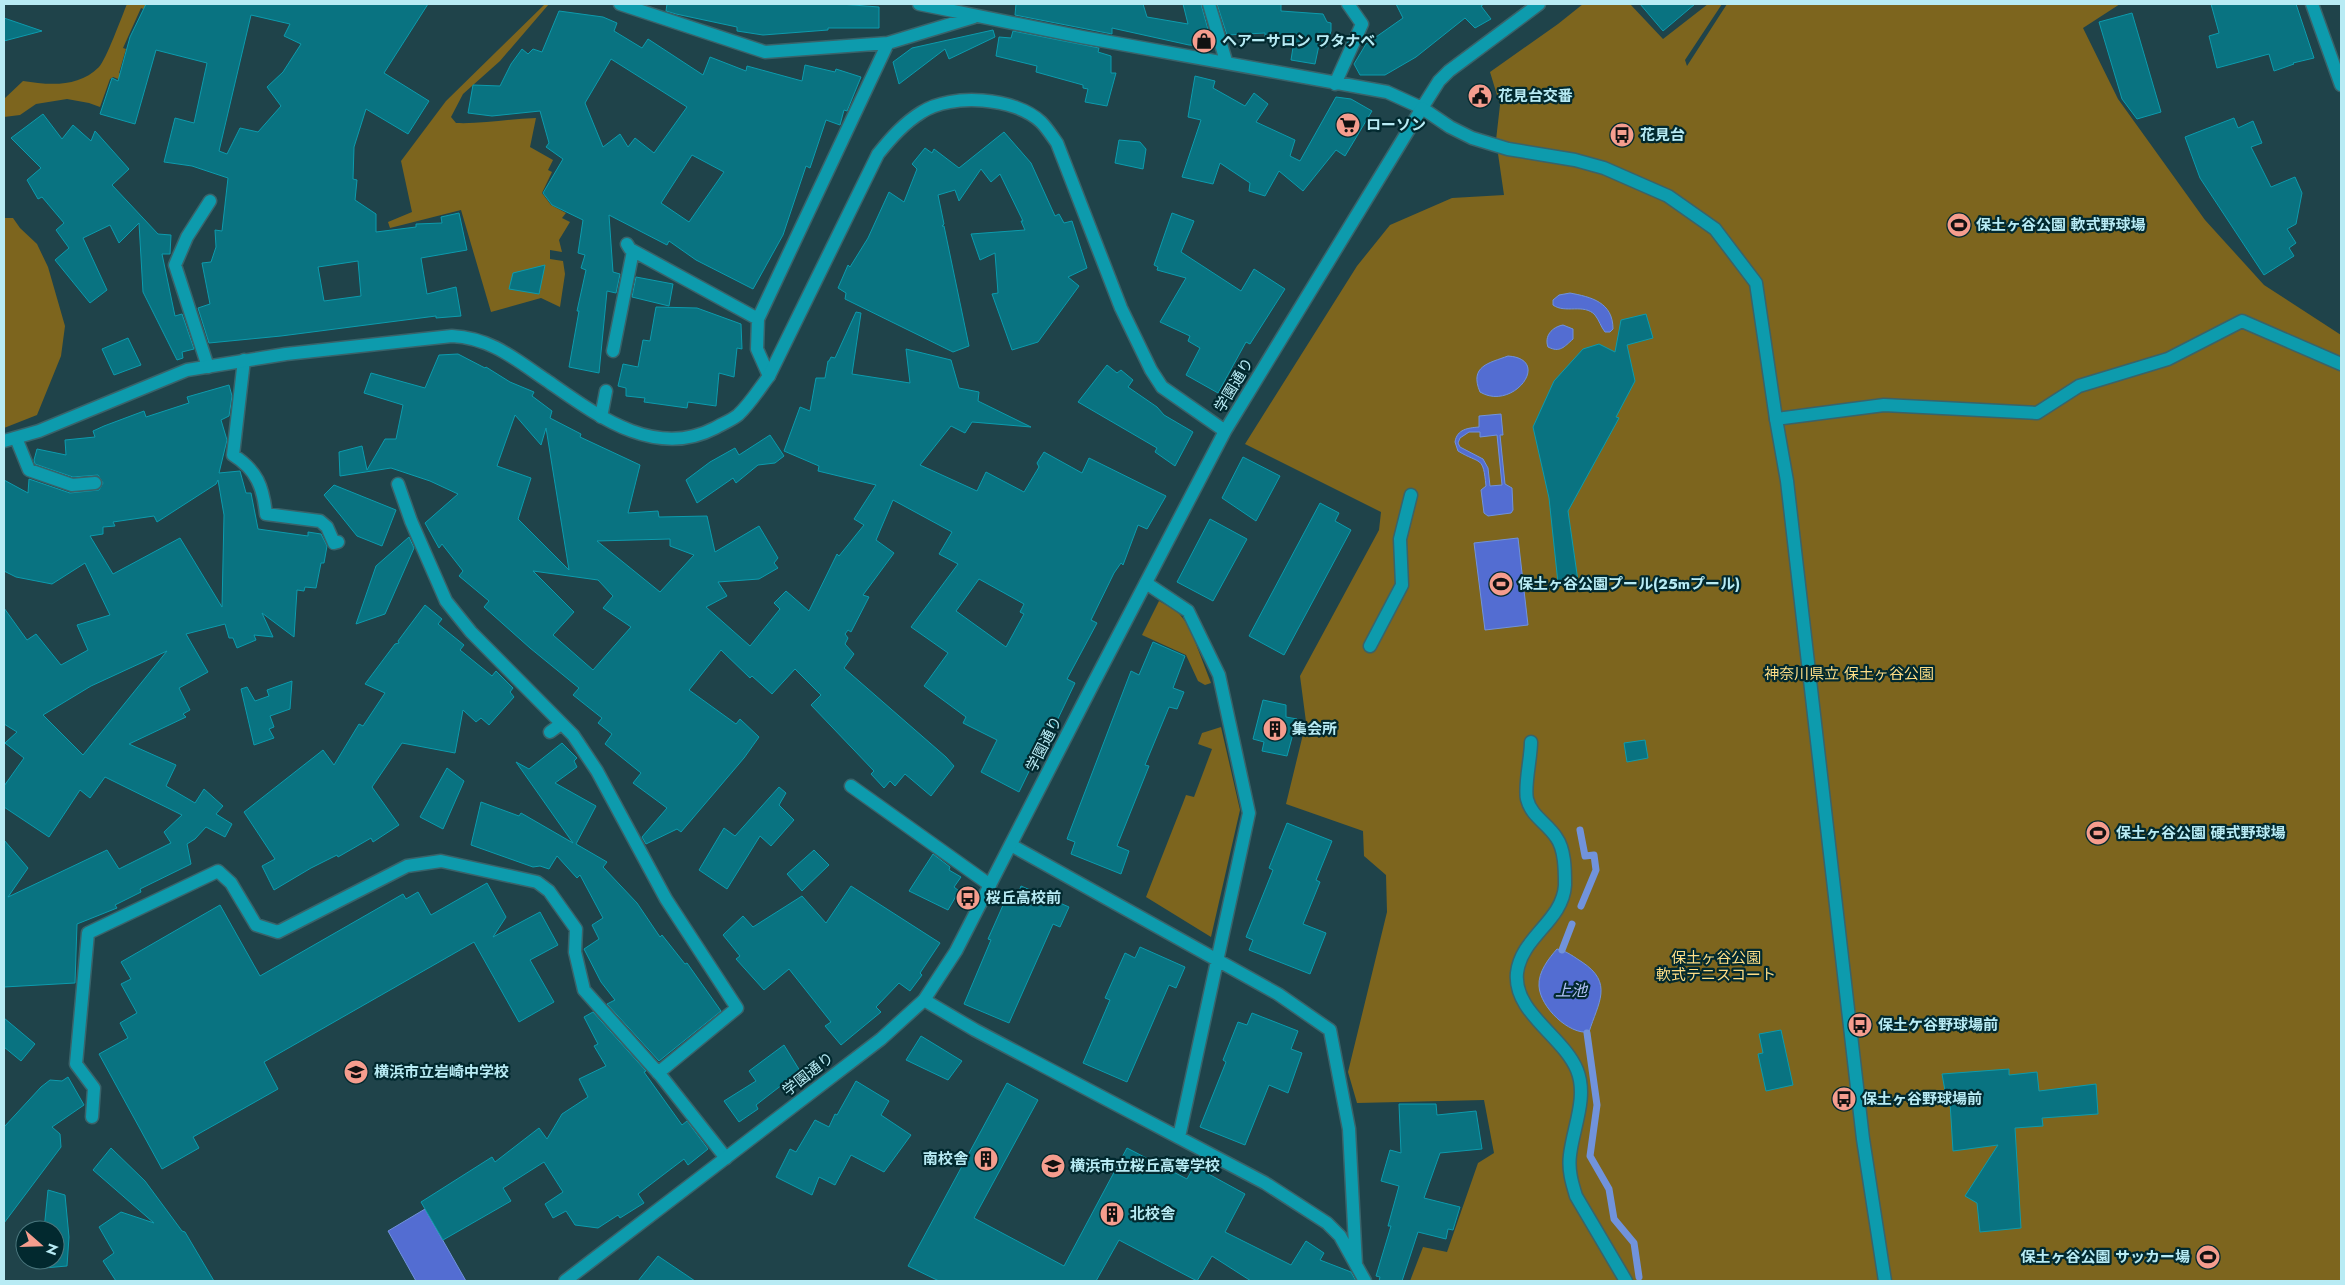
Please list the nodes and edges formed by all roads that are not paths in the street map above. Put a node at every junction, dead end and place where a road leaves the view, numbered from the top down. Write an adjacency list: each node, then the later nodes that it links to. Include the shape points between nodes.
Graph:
1 (620, 4): 8 (street, via 765,52)
2 (919, 4): 7 (street)
3 (1209, 4): 9 (street)
4 (1348, 4): 10 (street, via 1362,24)
5 (1539, 4): 12 (street, 学園通り, via 1449,71)
6 (2312, 4): 11 (street)
7 (977, 16): 8 (street); 9 (street)
8 (888, 43): 14 (street)
9 (1226, 61): 10 (street)
10 (1335, 84): 12 (street, via 1387,92)
11 (2341, 85)
12 (1422, 108): 22 (street, via 1450,127 1499,146 1604,168 1668,196 1715,229 1756,283); 23 (street, 学園通り)
13 (210, 201): 18 (street, via 174,265)
14 (758, 319): 15 (street, via 630,248); 19 (street, via 757,349)
15 (614, 351)
16 (244, 360): 18 (street); 21 (street, via 452,336 471,337 517,360); 28 (street, via 233,455 246,463 263,490 266,514 320,521 327,527 334,543)
17 (2341, 364): 22 (street, via 2242,321 2168,360 2079,386 2037,413 1884,405)
18 (208, 367): 24 (street, via 187,370)
19 (769, 376): 21 (street, via 737,416 700,435 680,439 658,438 633,432); 23 (street, via 878,154 896,132 923,111 953,100 984,101 1013,106 1040,121 1057,143 1121,308 1151,370 1162,387)
20 (606, 391): 21 (street)
21 (601, 417)
22 (1776, 419): 47 (street, via 1787,481 1863,1139)
23 (1226, 431): 29 (street, 学園通り)
24 (10, 440): 25 (street, via 29,470 72,485)
25 (95, 484)
26 (398, 484): 31 (street, via 446,601 471,632)
27 (1410, 495): 30 (street, via 1400,539 1402,585)
28 (338, 542)
29 (1146, 583): 35 (street, 学園通り); 37 (street, via 1188,611 1219,675 1249,813)
30 (1370, 646)
31 (561, 724): 32 (street); 39 (street, via 574,735 597,771 666,899 737,1008)
32 (550, 732)
33 (1531, 742): 46 (street, via 1526,798 1531,809 1560,844 1565,885 1558,909 1524,950 1517,982 1523,1002 1567,1052 1577,1071 1581,1096 1570,1156 1572,1184)
34 (851, 786): 36 (street)
35 (1011, 845): 36 (street, 学園通り); 37 (street)
36 (990, 885): 38 (street, 学園通り, via 956,951)
37 (1218, 960): 41 (street); 43 (street, via 1278,994 1330,1030 1349,1129)
38 (924, 1000): 41 (street); 42 (street, 学園通り, via 881,1038)
39 (658, 1073): 40 (street, via 584,990 575,952 576,929 548,891 537,882 441,861 407,866 278,932 256,925 231,883 218,871 88,933 76,1064 94,1088); 42 (street)
40 (92, 1117)
41 (1179, 1138): 43 (street, via 1265,1183 1327,1224 1340,1236)
42 (726, 1158): 44 (street, 学園通り)
43 (1356, 1265): 45 (street)
44 (565, 1281)
45 (1365, 1281)
46 (1626, 1281)
47 (1885, 1281)

